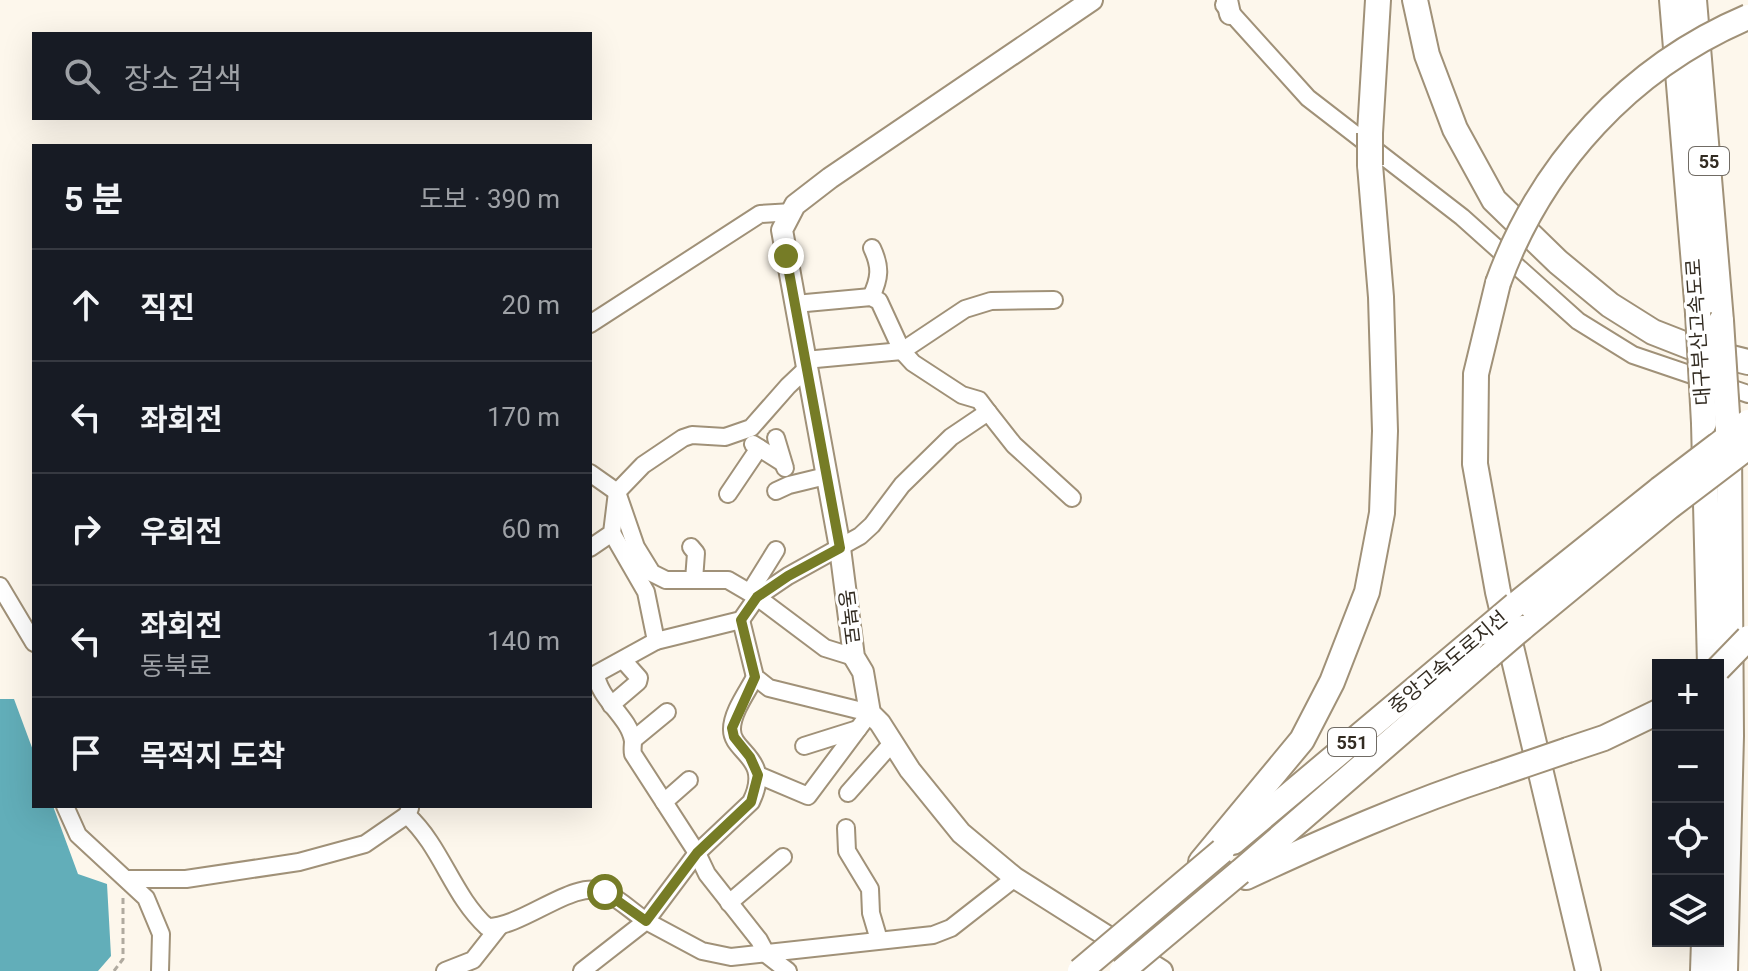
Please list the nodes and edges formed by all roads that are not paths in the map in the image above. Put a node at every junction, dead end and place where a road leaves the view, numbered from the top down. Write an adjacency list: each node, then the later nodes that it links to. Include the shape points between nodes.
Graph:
1 (1092, 0): 8 (main road, via 830,178)
2 (1378, 0): 67 (highway, bridge, via 1370,165 1385,431 1382,513 1367,592 1332,682 1302,740)
3 (1415, 0): 15 (highway, via 1427,55 1455,129 1494,200 1610,305 1653,332)
4 (1672, 0): 45 (highway, 대구부산고속도로 / 55, bridge, via 1698,313)
5 (1694, 0): 19 (highway, 대구부산고속도로 / 55, bridge, via 1721,321)
6 (1226, 5): 17 (street, via 1308,98 1462,217 1578,321 1633,355)
7 (1748, 17): 84 (highway, bridge, via 1693,43 1651,73 1600,117 1560,163 1511,248 1476,374 1475,464 1498,592)
8 (793, 212): 12 (main road, 동북로, via 782,230); 13 (street, via 760,214)
9 (872, 248): 10 (street, via 880,270)
10 (871, 297): 12 (street); 14 (street, via 886,313)
11 (1054, 300): 14 (street, via 991,301 965,309)
12 (795, 304): 16 (main road, 동북로)
13 (592, 323)
14 (902, 351): 16 (street); 18 (street, via 962,395 979,400)
15 (1748, 362)
16 (806, 364): 20 (street, via 751,428); 26 (main road, 동북로)
17 (1748, 394)
18 (988, 412): 29 (street, via 1014,445); 34 (street, via 951,437 902,485 872,525)
19 (1738, 426): 30 (highway, 중앙고속도로지선 / 551, bridge); 86 (highway, 대구부산고속도로 / 55)
20 (741, 432): 23 (street); 27 (street, via 683,438 643,465)
21 (776, 438): 24 (street)
22 (1748, 447): 30 (highway, 중앙고속도로지선 / 551, bridge)
23 (759, 448): 24 (street); 28 (street)
24 (783, 463): 26 (street, via 783,488)
25 (592, 474): 27 (street)
26 (826, 476): 34 (main road, 동북로)
27 (617, 492): 31 (street); 36 (street, via 636,547 652,573 666,580)
28 (728, 494)
29 (1072, 498)
30 (1664, 498): 39 (highway, 중앙고속도로지선 / 551)
31 (612, 533): 32 (street); 43 (street, via 646,592)
32 (592, 547)
33 (691, 547): 36 (street, via 696,553)
34 (840, 548): 38 (street); 44 (main road, 동북로)
35 (776, 550): 38 (street)
36 (694, 580): 38 (street, via 728,580)
37 (0, 586): 42 (street)
38 (754, 594): 40 (street); 44 (street, via 825,648)
39 (1518, 617): 67 (highway, 중앙고속도로지선 / 551, bridge, via 1483,632); 68 (highway, 중앙고속도로지선 / 551, bridge, via 1488,657)
40 (741, 620): 43 (street); 48 (street)
41 (1748, 638): 47 (highway, bridge)
42 (32, 640)
43 (656, 641): 46 (street)
44 (854, 657): 52 (main road, 동북로, via 863,672)
45 (1710, 659)
46 (623, 660): 49 (street, via 638,682); 49 (street, via 596,674)
47 (1724, 663)
48 (755, 677): 52 (street, via 769,688); 56 (street, via 732,728)
49 (611, 705): 53 (street)
50 (667, 712): 53 (street)
51 (1652, 715): 68 (highway, bridge, via 1604,738 1367,821)
52 (864, 721): 54 (main road, 동북로, via 880,723); 55 (street); 56 (street, via 808,796)
53 (633, 740): 59 (street, via 633,754)
54 (893, 742): 58 (street); 65 (main road, 동북로, via 961,833)
55 (804, 746)
56 (758, 775): 63 (street, via 751,802)
57 (689, 780): 59 (street)
58 (848, 793)
59 (664, 802): 63 (street)
60 (66, 808): 66 (street, via 78,835)
61 (409, 810): 66 (street, via 365,844 299,862 186,879); 73 (street, via 464,902 487,927)
62 (846, 828): 71 (street, via 847,851 870,889)
63 (697, 853): 70 (street); 72 (street)
64 (783, 857): 70 (street)
65 (1015, 878): 74 (street, via 951,928); 83 (main road, 동북로)
66 (127, 879): 77 (street, via 146,898 161,934)
67 (1184, 883): 81 (highway, 중앙고속도로지선 / 551, bridge)
68 (1215, 892): 82 (highway, 중앙고속도로지선 / 551, bridge)
69 (885, 902): 71 (street)
70 (729, 903): 76 (street)
71 (871, 913): 74 (street)
72 (646, 921): 73 (street, via 591,888); 76 (street, via 702,951 731,957); 79 (street)
73 (499, 927): 78 (street, via 473,960)
74 (879, 940): 76 (street)
75 (1704, 947): 85 (highway)
76 (767, 955): 80 (street)
77 (160, 971)
78 (445, 971)
79 (582, 971)
80 (788, 971)
81 (1080, 971)
82 (1122, 971)
83 (1162, 971)
84 (1588, 971)
85 (1703, 971)
86 (1725, 971)

